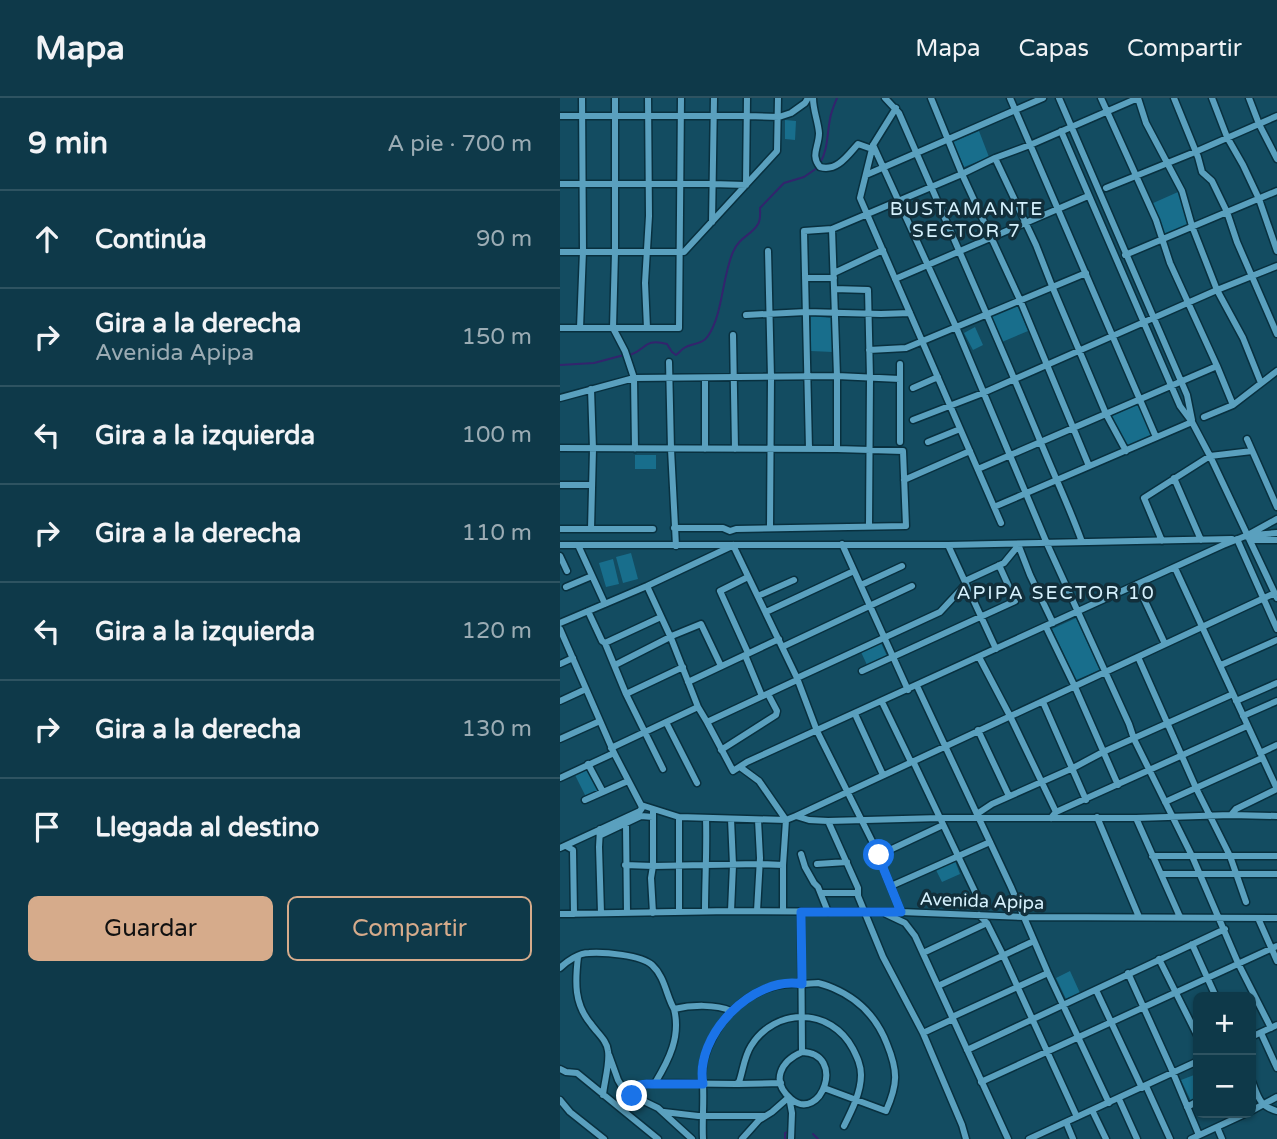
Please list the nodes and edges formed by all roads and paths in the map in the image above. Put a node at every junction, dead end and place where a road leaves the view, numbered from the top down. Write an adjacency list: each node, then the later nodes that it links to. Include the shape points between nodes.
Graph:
1 (582, 98): 23 (street)
2 (615, 98): 28 (street)
3 (648, 98): 24 (street)
4 (681, 98): 29 (street)
5 (714, 98): 25 (street)
6 (747, 98): 26 (street)
7 (778, 98): 30 (street)
8 (810, 98): 30 (street); 37 (street, via 819,136 815,157 820,167 836,165 858,144)
9 (885, 98): 19 (street)
10 (931, 98): 35 (street)
11 (1010, 98): 20 (street)
12 (1043, 98): 20 (street)
13 (1059, 98): 32 (street)
14 (1101, 98): 21 (street)
15 (1138, 98): 21 (street); 42 (street)
16 (1174, 98): 38 (street)
17 (1212, 98): 34 (street)
18 (1248, 98): 31 (street)
19 (895, 108): 37 (street); 39 (street)
20 (1015, 111): 35 (street); 36 (street)
21 (1106, 112): 32 (street); 46 (street)
22 (560, 116): 23 (street)
23 (582, 116): 28 (street); 48 (street)
24 (648, 116): 28 (street); 29 (street); 50 (street)
25 (714, 116): 26 (street); 29 (street); 52 (street)
26 (747, 116): 30 (street); 53 (street)
27 (1277, 116): 31 (street)
28 (615, 117): 49 (street)
29 (681, 117): 51 (street)
30 (779, 117): 53 (street, via 777,151)
31 (1259, 124): 34 (street); 41 (street)
32 (1071, 127): 33 (street); 78 (street)
33 (1061, 131): 36 (street); 57 (street)
34 (1227, 138): 38 (street); 58 (street)
35 (948, 139): 39 (street); 44 (street)
36 (1030, 145): 40 (street); 60 (street)
37 (873, 147): 43 (street); 45 (street)
38 (1195, 152): 42 (street); 61 (street)
39 (917, 153): 43 (street); 54 (street)
40 (995, 158): 44 (street); 64 (street)
41 (1277, 159)
42 (1167, 163): 46 (street); 65 (street, via 1182,191)
43 (884, 168): 45 (street); 59 (street)
44 (962, 174): 54 (street); 67 (street)
45 (866, 176): 62 (street, via 860,198)
46 (1137, 176): 55 (street); 68 (street)
47 (560, 184): 48 (street)
48 (582, 184): 49 (street); 71 (street)
49 (615, 184): 50 (street); 74 (street)
50 (648, 184): 51 (street); 75 (street)
51 (681, 184): 52 (street); 77 (street)
52 (712, 184): 53 (street); 63 (street)
53 (746, 186): 63 (street)
54 (931, 188): 59 (street); 76 (street)
55 (1106, 188)
56 (1277, 191): 58 (street)
57 (1088, 196): 60 (street); 79 (street)
58 (1259, 199): 61 (street); 73 (street)
59 (900, 201): 62 (street); 80 (street)
60 (1057, 210): 64 (street); 82 (street)
61 (1227, 212): 65 (street); 84 (street)
62 (867, 215): 66 (street); 69 (street)
63 (712, 222): 77 (street)
64 (1025, 224): 67 (street); 87 (street)
65 (1192, 226): 68 (street); 89 (street)
66 (832, 229): 83 (street); 85 (street, via 804,231)
67 (991, 238): 76 (street); 90 (street)
68 (1161, 240): 78 (street); 91 (street)
69 (883, 250): 83 (street); 86 (street)
70 (560, 251): 71 (street)
71 (583, 251): 74 (street); 103 (street)
72 (768, 251): 95 (street)
73 (1277, 251)
74 (615, 252): 75 (street); 104 (street)
75 (646, 252): 77 (street); 105 (street)
76 (959, 252): 80 (street); 97 (street)
77 (679, 253): 105 (street, via 679,328)
78 (1126, 254): 79 (street); 99 (street)
79 (1116, 258): 100 (street)
80 (928, 265): 86 (street); 101 (street)
81 (1277, 266): 84 (street)
82 (1086, 273): 87 (street); 108 (street)
83 (834, 276): 85 (street); 88 (street)
84 (1252, 276): 89 (street); 106 (street)
85 (805, 278): 92 (street)
86 (895, 279): 94 (street)
87 (1052, 286): 90 (street); 111 (street)
88 (834, 289): 93 (street); 96 (street, via 868,290)
89 (1217, 290): 91 (street); 129 (street)
90 (1020, 300): 97 (street); 114 (street)
91 (1188, 303): 99 (street); 115 (street)
92 (806, 312): 93 (street); 95 (street); 121 (street)
93 (836, 313): 96 (street); 117 (street)
94 (910, 313): 96 (street); 109 (street)
95 (769, 314): 98 (street); 120 (street)
96 (869, 314): 110 (street)
97 (988, 314): 101 (street); 126 (street)
98 (746, 315)
99 (1153, 318): 100 (street); 128 (street)
100 (1144, 322): 108 (street); 130 (street)
101 (956, 327): 109 (street); 133 (street)
102 (560, 328): 103 (street)
103 (580, 328): 104 (street)
104 (613, 328): 105 (street); 123 (street)
105 (647, 328)
106 (1277, 334)
107 (733, 335): 119 (street)
108 (1112, 335): 111 (street); 135 (street)
109 (922, 342): 110 (street, via 906,348); 122 (street)
110 (869, 350): 125 (street)
111 (1079, 351): 114 (street); 138 (street)
112 (669, 362): 118 (street)
113 (900, 364): 127 (street)
114 (1045, 365): 126 (street); 142 (street)
115 (1217, 366): 128 (street); 136 (street)
116 (1277, 372): 129 (street)
117 (837, 376): 121 (street); 125 (street); 157 (street)
118 (669, 377): 123 (street); 124 (street); 153 (street)
119 (735, 377): 120 (street); 124 (street); 155 (street)
120 (771, 377): 121 (street); 150 (street)
121 (807, 377): 156 (street)
122 (938, 377): 131 (street); 137 (street)
123 (635, 378): 132 (street); 152 (street)
124 (705, 378): 154 (street)
125 (870, 378): 127 (street); 158 (street)
126 (1014, 378): 133 (street); 148 (street)
127 (900, 379): 146 (street)
128 (1181, 382): 130 (street); 141 (street)
129 (1261, 383): 136 (street)
130 (1172, 387): 135 (street); 141 (street)
131 (913, 388)
132 (591, 389): 134 (street); 151 (street)
133 (983, 393): 137 (street); 162 (street)
134 (560, 398)
135 (1140, 400): 138 (street); 144 (street)
136 (1233, 405): 139 (street)
137 (950, 406): 140 (street); 143 (street)
138 (1106, 414): 142 (street); 159 (street)
139 (1204, 417)
140 (913, 420)
141 (1192, 422): 144 (street); 163 (street)
142 (1073, 428): 148 (street); 164 (street)
143 (960, 429): 147 (street); 161 (street)
144 (1156, 438): 159 (street)
145 (1247, 439): 160 (street)
146 (900, 442)
147 (928, 442)
148 (1040, 442): 162 (street); 168 (street)
149 (560, 448): 151 (street)
150 (772, 448): 155 (street); 156 (street); 178 (street)
151 (593, 449): 152 (street); 170 (street)
152 (635, 449): 153 (street)
153 (670, 449): 154 (street); 177 (street)
154 (705, 449): 155 (street)
155 (735, 449)
156 (809, 449): 157 (street)
157 (837, 449): 158 (street)
158 (869, 450): 167 (street, via 903,451); 176 (street)
159 (1126, 451): 164 (street)
160 (1252, 451): 163 (street); 173 (street)
161 (970, 452): 165 (street); 167 (street)
162 (1009, 456): 165 (street); 171 (street)
163 (1210, 456): 166 (street); 183 (street)
164 (1088, 466): 168 (street)
165 (978, 469): 172 (street)
166 (1174, 478): 185 (street); 187 (street, via 1144,498)
167 (904, 480): 176 (street, via 906,526)
168 (1057, 480): 171 (street); 189 (street)
169 (560, 485): 170 (street)
170 (592, 485): 180 (street)
171 (1026, 493): 172 (street); 188 (street)
172 (994, 507): 175 (street)
173 (1277, 507)
174 (1277, 519): 183 (street)
175 (1001, 523)
176 (869, 526): 178 (street)
177 (674, 528): 178 (street); 196 (street)
178 (770, 528)
179 (560, 529): 180 (street)
180 (591, 529): 181 (street)
181 (653, 529)
182 (1277, 533): 183 (street)
183 (1249, 538): 184 (street); 186 (street); 213 (street)
184 (1237, 539): 185 (street); 200 (street); 214 (street)
185 (1201, 540): 187 (street)
186 (1277, 540)
187 (1162, 541): 189 (street)
188 (1046, 542): 189 (street); 195 (street); 218 (street)
189 (1082, 542)
190 (842, 544): 193 (street); 194 (street); 202 (street)
191 (560, 545): 192 (street)
192 (578, 545): 196 (street); 203 (street)
193 (733, 545): 196 (street); 204 (street); 209 (street)
194 (948, 545): 195 (street); 206 (street)
195 (1018, 545): 198 (street); 223 (street)
196 (676, 546)
197 (560, 556): 201 (street)
198 (999, 565): 206 (street); 221 (street, via 1015,601)
199 (902, 566): 208 (street)
200 (1175, 568): 207 (street); 224 (street)
201 (567, 571)
202 (854, 571): 208 (street); 219 (street)
203 (592, 576): 211 (street); 215 (street)
204 (748, 576): 212 (street); 235 (street, via 720,591)
205 (794, 580): 212 (street)
206 (966, 583): 221 (street); 228 (street, via 940,611)
207 (1137, 584): 218 (street); 232 (street)
208 (860, 585): 216 (street)
209 (647, 586): 215 (street); 220 (street)
210 (912, 586): 216 (street)
211 (566, 587)
212 (758, 596): 219 (street)
213 (1276, 596): 214 (street)
214 (1264, 598): 224 (street); 226 (street)
215 (605, 604): 217 (street)
216 (870, 606): 228 (street); 233 (street)
217 (588, 611): 222 (street); 231 (street)
218 (1078, 611): 223 (street); 246 (street)
219 (766, 612): 229 (street)
220 (661, 617): 227 (street); 231 (street)
221 (981, 617): 234 (street); 236 (street)
222 (560, 623)
223 (1049, 625): 234 (street); 251 (street)
224 (1203, 627): 232 (street); 242 (street)
225 (560, 629): 239 (street)
226 (1277, 629)
227 (671, 638): 241 (street); 243 (street, via 701,624); 244 (street)
228 (884, 638): 236 (street); 247 (street)
229 (779, 639): 233 (street); 235 (street)
230 (1277, 640): 242 (street)
231 (605, 643): 241 (street)
232 (1166, 644): 238 (street)
233 (782, 647): 247 (street)
234 (996, 649): 237 (street)
235 (747, 654): 243 (street); 256 (street)
236 (893, 657): 245 (street); 253 (street)
237 (979, 657): 250 (street); 264 (street)
238 (1138, 657): 246 (street); 269 (street)
239 (573, 658): 240 (street); 252 (street)
240 (560, 664)
241 (615, 665): 254 (street)
242 (1221, 665): 255 (street)
243 (721, 666): 248 (street)
244 (683, 667): 248 (street); 254 (street)
245 (862, 671)
246 (1105, 673): 251 (street); 275 (street)
247 (797, 679): 256 (street); 272 (street)
248 (688, 682): 262 (street)
249 (1277, 683): 258 (street)
250 (917, 686): 253 (street); 277 (street)
251 (1075, 687): 261 (street); 280 (street)
252 (586, 690): 257 (street); 266 (street)
253 (908, 690): 260 (street)
254 (626, 694): 273 (street)
255 (1233, 694): 258 (street); 269 (street)
256 (765, 695): 268 (street); 279 (street, via 776,715)
257 (560, 701)
258 (1236, 701): 265 (street)
259 (1277, 701): 265 (street)
260 (882, 702): 263 (street); 283 (street)
261 (1042, 702): 264 (street); 286 (street)
262 (698, 707): 267 (street); 268 (street)
263 (855, 714): 272 (street); 289 (street)
264 (1010, 716): 271 (street); 292 (street)
265 (1243, 716): 270 (street)
266 (600, 721): 274 (street); 278 (street)
267 (666, 722): 273 (street); 293 (street)
268 (708, 722): 279 (street)
269 (1167, 724): 275 (street); 282 (street)
270 (1247, 726): 281 (street); 282 (street)
271 (978, 730): 277 (street); 298 (street)
272 (817, 731): 285 (street); 297 (street)
273 (646, 732): 278 (street); 287 (street)
274 (560, 739)
275 (1134, 739): 280 (street); 288 (street)
276 (1277, 745): 281 (street)
277 (945, 746): 283 (street); 307 (street)
278 (612, 750): 284 (street); 291 (street)
279 (721, 750): 285 (street, via 733,771)
280 (1103, 752): 286 (street); 294 (street)
281 (1261, 755): 295 (street); 305 (street, via 1277,789)
282 (1182, 756): 288 (street); 295 (street)
283 (912, 761): 289 (street); 320 (street)
284 (589, 764): 290 (street); 296 (street)
285 (740, 767): 318 (street, via 759,781)
286 (1073, 768): 292 (street); 300 (street)
287 (663, 769)
288 (1149, 771): 294 (street); 301 (street)
289 (884, 775): 297 (street)
290 (560, 778)
291 (628, 781): 296 (street); 302 (street)
292 (1041, 781): 298 (street); 304 (street)
293 (697, 783)
294 (1118, 785): 300 (street)
295 (1196, 788): 301 (street); 308 (street)
296 (603, 792): 299 (street)
297 (847, 792): 306 (street); 316 (street)
298 (1009, 796): 307 (street)
299 (585, 800)
300 (1086, 800): 304 (street)
301 (1165, 802): 312 (street)
302 (641, 805): 303 (street); 322 (street, via 640,811)
303 (653, 813): 310 (street); 321 (street); 340 (street)
304 (1053, 815): 307 (street); 311 (street)
305 (1231, 815): 308 (street); 309 (street)
306 (796, 816): 318 (street); 319 (street)
307 (978, 816): 320 (street); 323 (street)
308 (1210, 816): 312 (street); 330 (street)
309 (1277, 816)
310 (679, 817): 313 (street); 335 (street)
311 (1097, 817): 314 (street); 366 (street)
312 (1172, 817): 314 (street); 329 (street)
313 (706, 818): 315 (street); 336 (street)
314 (1136, 818): 328 (street)
315 (731, 819): 317 (street); 337 (street)
316 (862, 819): 319 (street); 320 (street); 326 (street)
317 (758, 820): 318 (street); 333 (street)
318 (786, 820): 338 (street)
319 (828, 821): 332 (street)
320 (942, 821): 326 (street); 327 (street)
321 (626, 824): 322 (street); 339 (street)
322 (601, 832): 324 (street); 361 (street)
323 (990, 842): 327 (street); 368 (street)
324 (563, 847): 364 (street, via 573,850)
325 (801, 854): 346 (street)
326 (879, 855): 345 (street)
327 (958, 856): 345 (street); 348 (street)
328 (1152, 856): 329 (street); 341 (street)
329 (1192, 856): 330 (street); 342 (street)
330 (1230, 856): 331 (street); 344 (street)
331 (1277, 856)
332 (847, 862): 334 (street); 347 (street)
333 (759, 864): 337 (street); 338 (street); 352 (street)
334 (817, 864)
335 (680, 865): 336 (street); 340 (street); 354 (street)
336 (706, 865): 337 (street); 350 (street)
337 (733, 865): 351 (street)
338 (783, 865): 355 (street)
339 (625, 866): 340 (street); 362 (street)
340 (653, 866): 353 (street)
341 (1161, 874): 342 (street); 367 (street)
342 (1199, 874): 344 (street); 369 (street)
343 (1277, 874): 344 (street)
344 (1237, 875): 349 (street)
345 (891, 886): 360 (street)
346 (821, 893): 347 (street); 357 (street)
347 (858, 893): 358 (street)
348 (977, 896)
349 (1246, 902)
350 (705, 911): 351 (street, Avenida Apipa); 354 (street, Avenida Apipa)
351 (731, 911): 352 (street, Avenida Apipa)
352 (757, 911): 355 (street, Avenida Apipa)
353 (653, 912): 354 (street, Avenida Apipa); 362 (street, Avenida Apipa)
354 (679, 912)
355 (783, 912): 356 (street, Avenida Apipa)
356 (801, 912): 357 (street, Avenida Apipa); 387 (street)
357 (828, 912): 358 (street, Avenida Apipa)
358 (865, 912): 359 (street, Avenida Apipa); 403 (street)
359 (880, 912): 360 (street, Avenida Apipa); 377 (street, via 905,923)
360 (901, 912): 365 (street, Avenida Apipa)
361 (601, 913): 362 (street, Avenida Apipa); 364 (street, Avenida Apipa)
362 (627, 913)
363 (560, 914): 364 (street, Avenida Apipa)
364 (574, 914)
365 (979, 915): 368 (street, Avenida Apipa); 372 (street)
366 (1139, 917): 367 (street, Avenida Apipa); 368 (street, Avenida Apipa)
367 (1180, 917): 369 (street, Avenida Apipa)
368 (1024, 918): 374 (street)
369 (1218, 918): 370 (street, Avenida Apipa); 373 (street)
370 (1258, 918): 371 (street, Avenida Apipa); 376 (street)
371 (1277, 918)
372 (986, 923): 377 (street); 378 (street)
373 (1225, 929): 375 (street); 382 (street)
374 (1034, 941): 378 (street); 384 (street)
375 (1192, 944): 380 (street); 386 (street)
376 (1274, 947): 381 (street); 382 (street)
377 (923, 953): 388 (street)
378 (1003, 955): 388 (street); 389 (street)
379 (578, 957): 383 (street); 395 (street, via 589,953 642,959 660,976); 408 (street, via 575,988 579,1004)
380 (1158, 959): 385 (street); 391 (street)
381 (1277, 961)
382 (1238, 963): 386 (street); 402 (street)
383 (560, 968)
384 (1048, 973): 389 (street); 393 (street)
385 (1128, 973): 390 (street); 394 (street)
386 (1207, 978): 391 (street); 392 (street)
387 (802, 984): 396 (street, via 763,989); 397 (street); 427 (street, via 820,983 848,996 868,1012 883,1033 896,1070 892,1099 886,1111)
388 (938, 986): 398 (street)
389 (1017, 988): 398 (street); 399 (street)
390 (1096, 990): 393 (street); 400 (street)
391 (1176, 992): 394 (street); 401 (street)
392 (1214, 992)
393 (1063, 1005): 399 (street); 406 (street)
394 (1144, 1007): 400 (street); 414 (street)
395 (674, 1009): 396 (street); 416 (street, via 674,1045)
396 (732, 1011): 418 (street, via 719,1025 706,1053)
397 (801, 1016): 409 (street); 419 (street, via 777,1023 757,1038); 427 (street, via 836,1028 850,1044 861,1071)
398 (952, 1018): 403 (street); 407 (street)
399 (1032, 1020): 407 (street); 410 (street)
400 (1111, 1022): 406 (street); 420 (street)
401 (1193, 1027)
402 (1274, 1027): 404 (street)
403 (923, 1033): 454 (street)
404 (1261, 1033): 405 (street); 412 (street)
405 (1256, 1035)
406 (1079, 1037): 410 (street); 430 (street)
407 (967, 1050): 415 (street)
408 (608, 1052): 423 (street); 424 (street)
409 (802, 1052): 417 (street, via 782,1066); 421 (street, via 823,1063 827,1074)
410 (1046, 1052): 415 (street); 440 (street)
411 (1193, 1064): 414 (street)
412 (1277, 1068)
413 (560, 1069): 424 (street, via 577,1073)
414 (1173, 1073): 420 (street); 433 (street)
415 (981, 1082): 455 (street)
416 (655, 1083): 418 (street); 423 (street)
417 (781, 1083): 419 (street); 425 (street)
418 (703, 1084): 419 (street); 438 (street)
419 (736, 1084)
420 (1144, 1087): 428 (street); 460 (street)
421 (824, 1088): 425 (street, via 808,1104); 427 (street)
422 (1256, 1089): 432 (street)
423 (625, 1091): 437 (street)
424 (603, 1095): 449 (street)
425 (789, 1097): 439 (street); 453 (street)
426 (1277, 1097): 432 (street)
427 (856, 1099): 443 (street)
428 (1118, 1099): 430 (street); 459 (street)
429 (560, 1100): 448 (street)
430 (1109, 1103): 435 (street)
431 (1193, 1104): 433 (street)
432 (1263, 1104): 434 (street); 436 (street)
433 (1187, 1107): 445 (street)
434 (1256, 1108)
435 (1093, 1110): 440 (street); 458 (street)
436 (1277, 1111)
437 (664, 1112): 438 (street); 447 (street)
438 (701, 1115): 439 (street); 451 (street)
439 (766, 1116): 452 (street)
440 (1077, 1117): 442 (street)
441 (1231, 1118): 444 (street)
442 (1066, 1122): 446 (street); 457 (street)
443 (844, 1126)
444 (1217, 1127): 445 (street); 462 (street)
445 (1199, 1135): 461 (street)
446 (1041, 1136): 456 (street)
447 (690, 1137): 450 (street)
448 (604, 1139)
449 (658, 1139)
450 (698, 1139)
451 (703, 1139)
452 (742, 1139)
453 (791, 1139)
454 (966, 1139)
455 (1008, 1139)
456 (1029, 1139)
457 (1073, 1139)
458 (1106, 1139)
459 (1137, 1139)
460 (1170, 1139)
461 (1191, 1139)
462 (1222, 1139)

